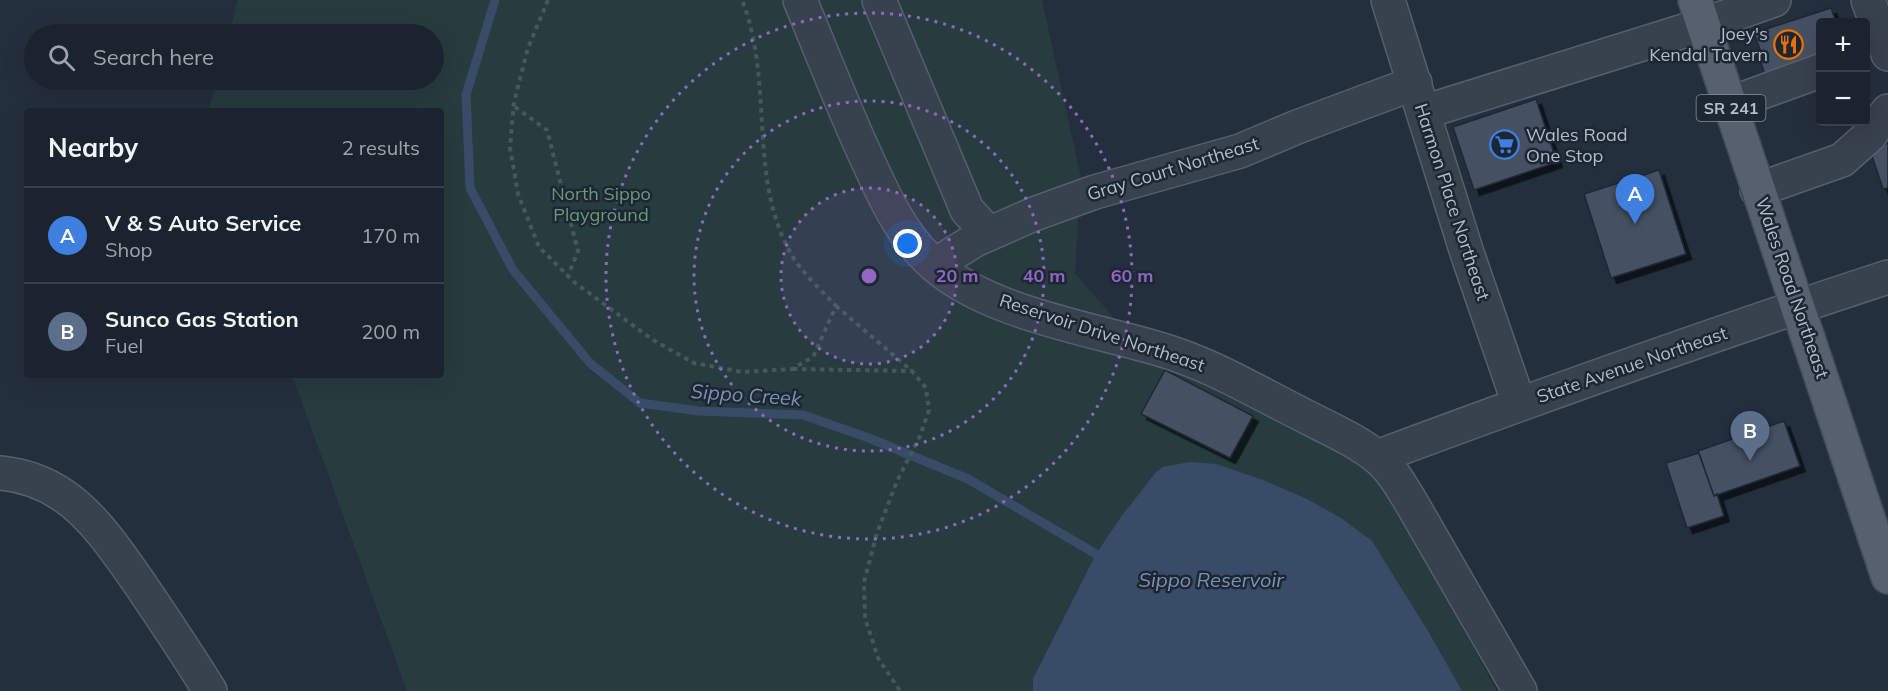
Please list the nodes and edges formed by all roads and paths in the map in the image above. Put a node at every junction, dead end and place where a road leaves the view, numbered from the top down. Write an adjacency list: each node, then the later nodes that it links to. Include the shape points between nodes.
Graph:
1 (549, 0): 13 (path, via 528,48)
2 (742, 0): 20 (path, via 756,53 773,212 789,252)
3 (800, 0): 17 (street, Reservoir Drive Northeast, via 882,193 900,223)
4 (879, 0): 16 (street, via 967,210)
5 (1388, 0): 11 (street, Harmon Place Northeast)
6 (1774, 0): 8 (street, Gray Court Northeast)
7 (1868, 0): 9 (street)
8 (1699, 12): 11 (street, Gray Court Northeast); 12 (main road, Wales Road Northeast / SR 241)
9 (1880, 52)
10 (1818, 72): 12 (street)
11 (1419, 98): 16 (street, Gray Court Northeast, via 1297,127 1240,151 1095,192); 24 (street, Harmon Place Northeast)
12 (1729, 104): 15 (main road, Wales Road Northeast / SR 241)
13 (514, 107): 18 (path, via 510,148 518,194 539,246); 18 (path, via 547,130 578,251)
14 (1888, 111): 15 (street, via 1870,135 1842,160)
15 (1757, 190): 21 (main road, Wales Road Northeast / SR 241)
16 (989, 234): 17 (street, Gray Court Northeast)
17 (935, 265): 25 (street, Reservoir Drive Northeast, via 971,290 1026,312 1161,349 1210,368)
18 (568, 276): 22 (path, via 653,340 694,363 742,372)
19 (1888, 277): 21 (street, State Avenue Northeast)
20 (836, 306): 22 (path, via 813,357); 23 (path)
21 (1798, 306): 24 (street, State Avenue Northeast); 27 (main road, Wales Road Northeast / SR 241)
22 (792, 369): 23 (path)
23 (912, 371): 29 (path, via 926,388 929,410 877,533 864,582 865,618 878,658)
24 (1519, 404): 25 (street, State Avenue Northeast)
25 (1377, 457): 30 (street, Reservoir Drive Northeast, via 1408,497)
26 (0, 473): 28 (street, via 48,487 66,497 94,525 122,558)
27 (1888, 577)
28 (210, 691)
29 (900, 691)
30 (1520, 691)

